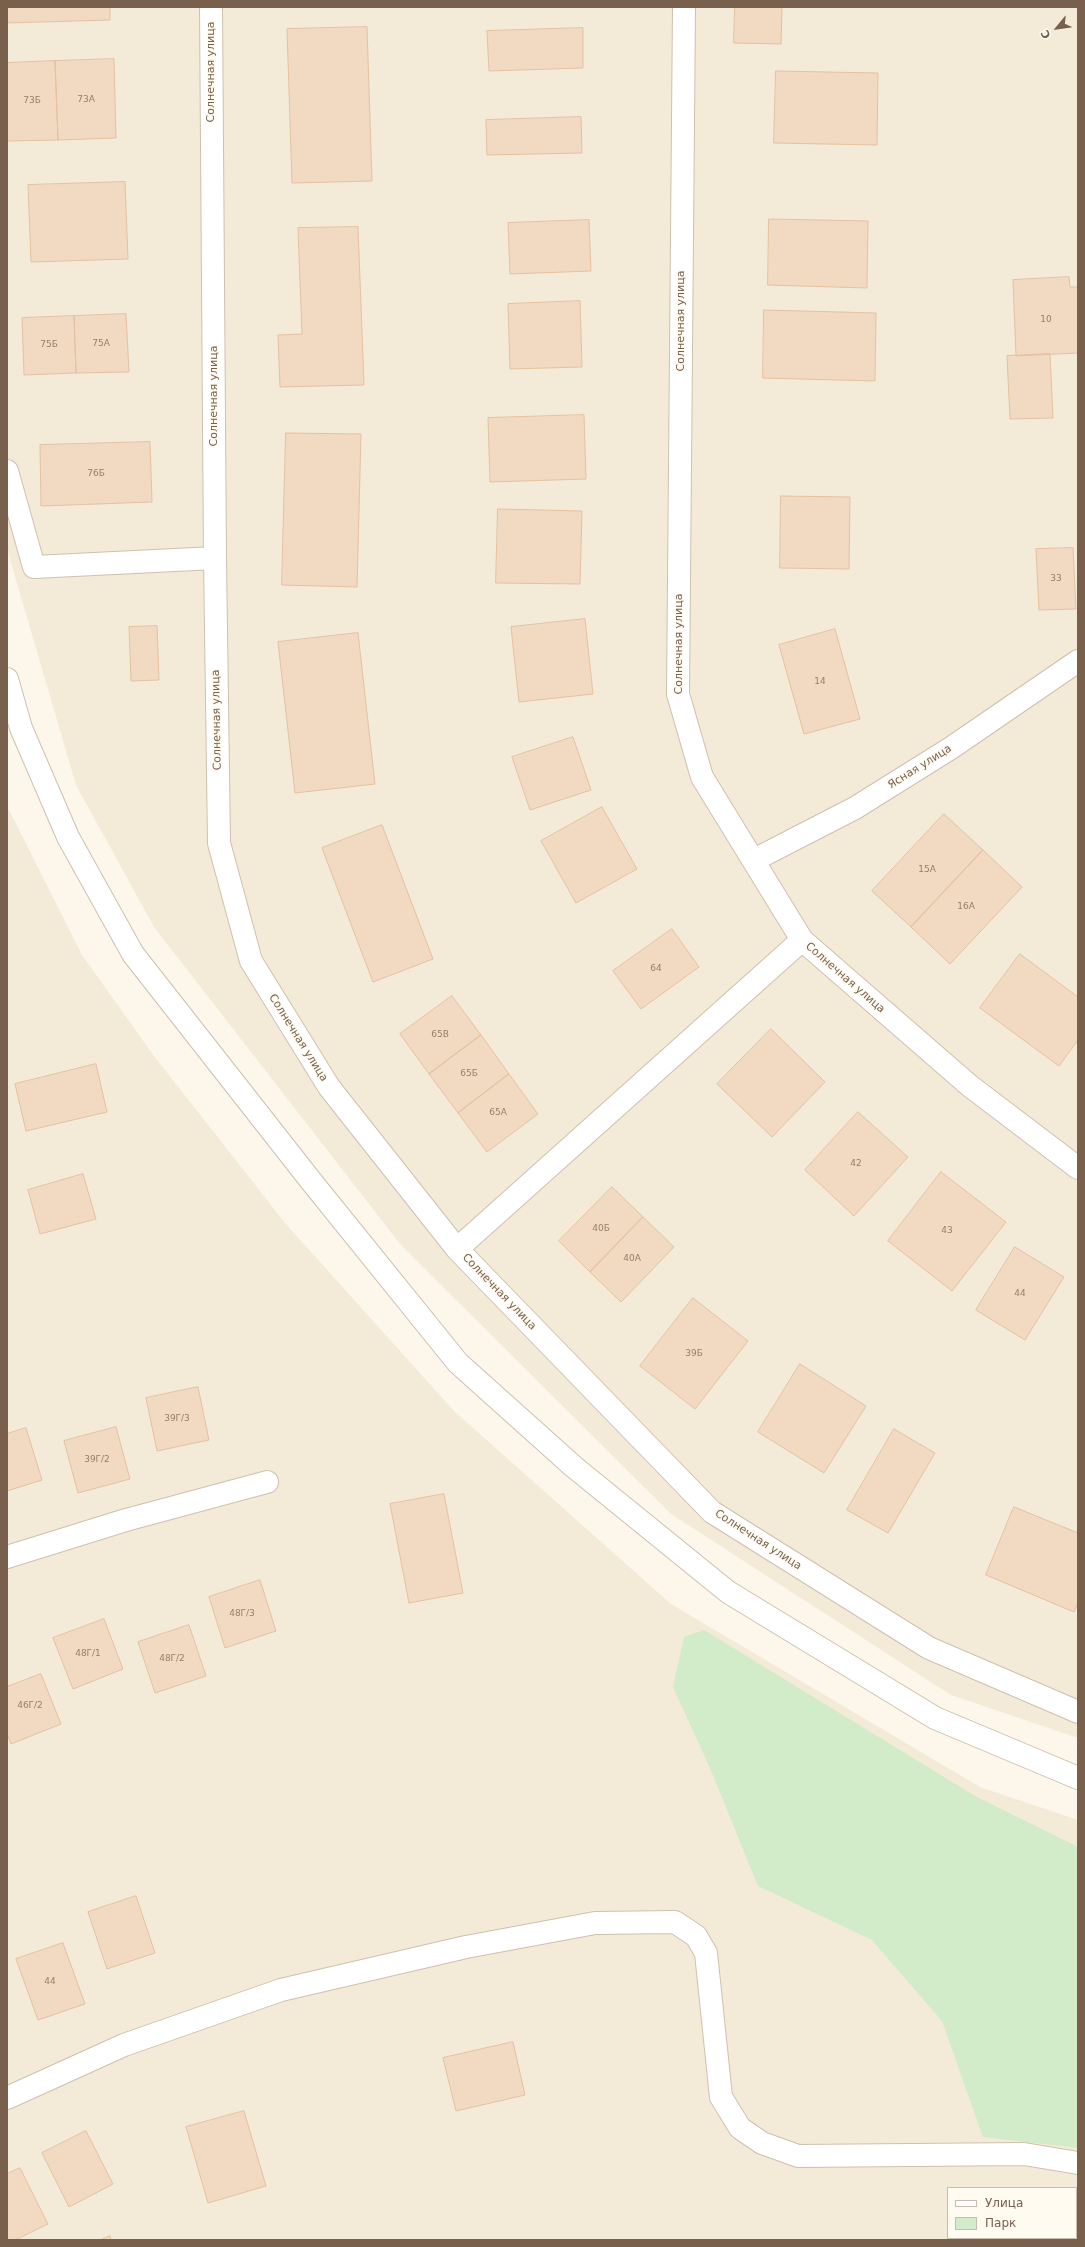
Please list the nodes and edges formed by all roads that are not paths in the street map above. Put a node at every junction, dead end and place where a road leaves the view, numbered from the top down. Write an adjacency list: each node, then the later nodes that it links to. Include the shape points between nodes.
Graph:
1 (211, 7): 4 (street, Солнечная улица)
2 (684, 7): 7 (street, Солнечная улица, via 678,694 702,777)
3 (7, 470): 4 (street, via 34,567)
4 (215, 558): 10 (street, Солнечная улица, via 219,843 251,961 329,1087)
5 (1078, 661): 7 (street, Ясная улица, via 951,748 854,808)
6 (7, 679): 14 (street, via 21,728 68,837 133,954 458,1363 574,1467 728,1592 935,1718)
7 (754, 860): 8 (street, Солнечная улица)
8 (802, 940): 9 (street, Солнечная улица, via 970,1086); 10 (street)
9 (1078, 1168)
10 (457, 1249): 13 (street, Солнечная улица, via 712,1512 929,1648)
11 (267, 1482): 12 (street, via 126,1520)
12 (7, 1557)
13 (1078, 1712)
14 (1078, 1778)
15 (7, 2098): 16 (street, via 124,2045 281,1990 466,1947 595,1923 675,1922 696,1936 706,1953 721,2097 740,2128 762,2143 798,2156 1024,2154)
16 (1078, 2163)

